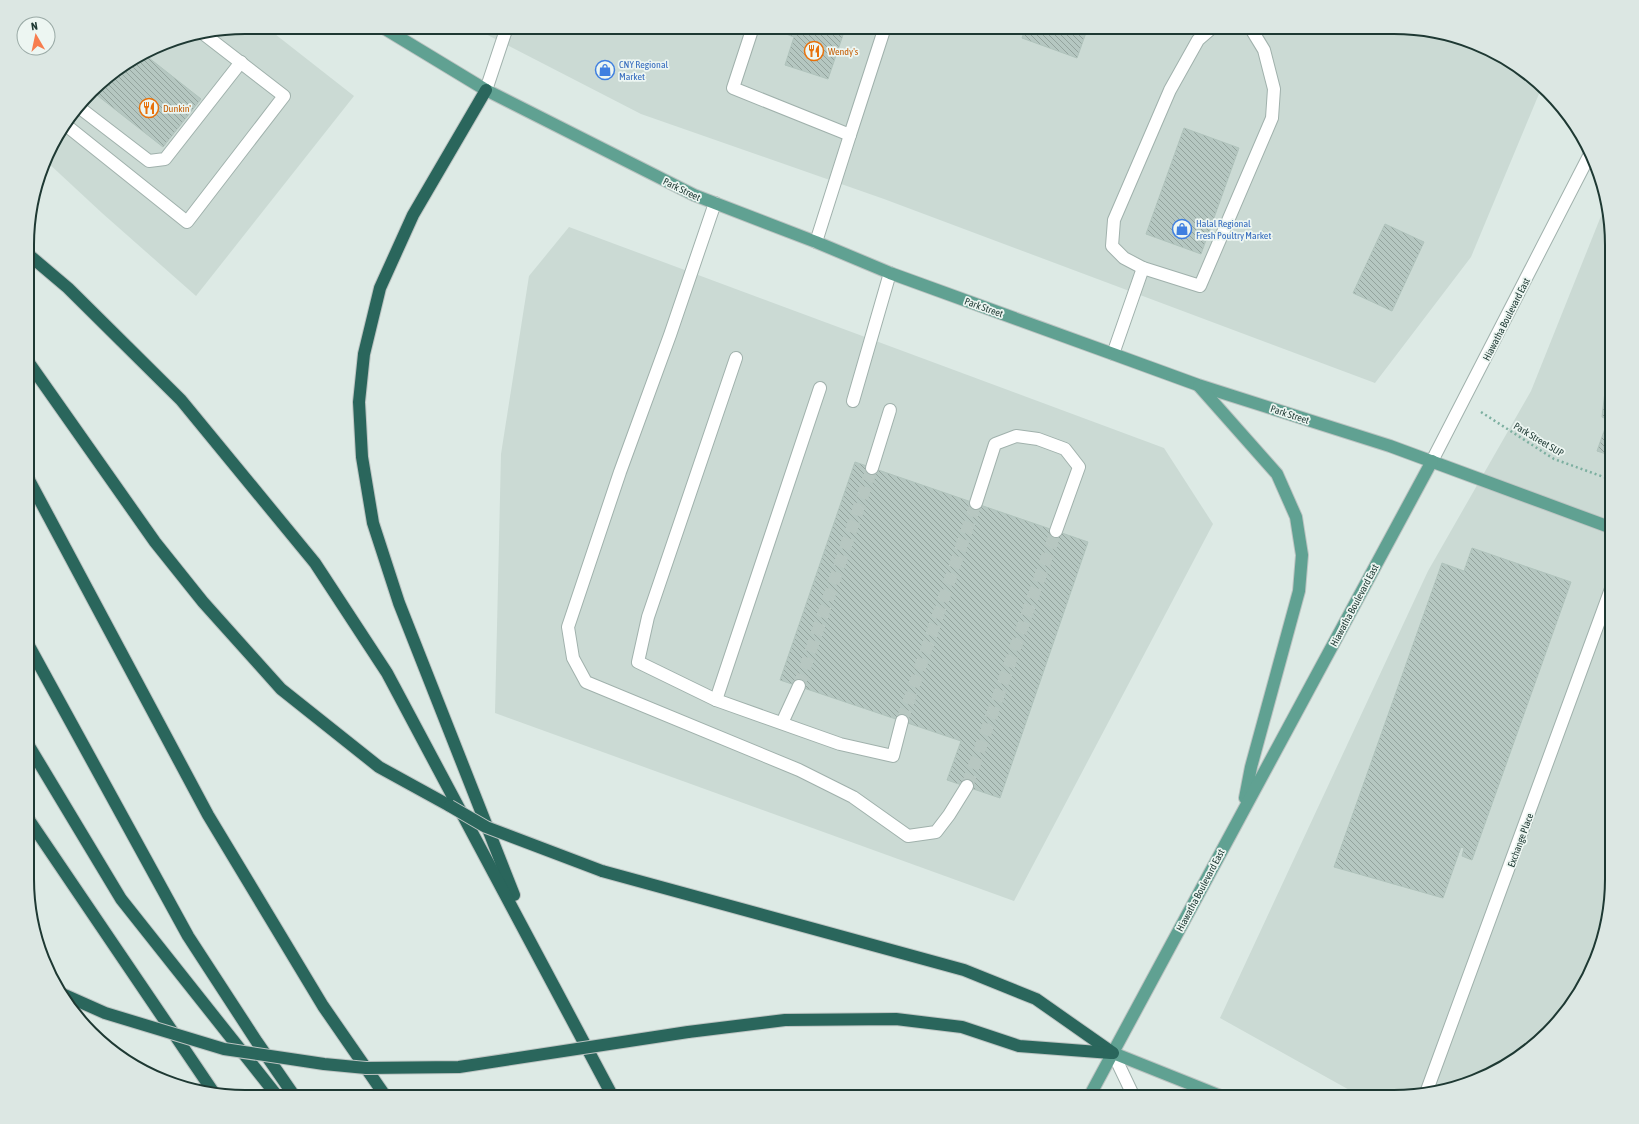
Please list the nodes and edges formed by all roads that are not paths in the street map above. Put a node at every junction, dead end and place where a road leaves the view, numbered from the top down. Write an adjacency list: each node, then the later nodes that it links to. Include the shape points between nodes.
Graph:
1 (394, 34): 9 (main road, Park Street)
2 (506, 34): 9 (street)
3 (751, 34): 12 (street, via 733,88)
4 (883, 34): 12 (street)
5 (1205, 34): 17 (street, via 1198,40 1170,90 1114,220 1112,246 1124,258)
6 (1254, 34): 17 (street, via 1264,50 1274,89 1272,118 1200,286)
7 (208, 37): 8 (street)
8 (241, 62): 10 (street, via 165,159 150,161); 11 (street, via 284,96 188,222)
9 (486, 90): 14 (main road, Park Street, via 694,195); 42 (highway, via 413,215 380,288 364,354 359,402 362,457 373,523 399,603)
10 (83, 110)
11 (70, 128)
12 (850, 135): 15 (street)
13 (1587, 160): 26 (street, Hiawatha Boulevard East)
14 (715, 203): 15 (main road, Park Street); 39 (street, via 568,627 574,658 586,682 799,770 853,797 908,836 936,832)
15 (816, 242): 18 (main road, Park Street)
16 (34, 259): 42 (highway, via 68,288 181,400 315,563 387,673)
17 (1143, 268): 19 (street)
18 (890, 273): 19 (main road, Park Street); 24 (street)
19 (1113, 354): 22 (main road, Park Street)
20 (736, 358): 35 (street, via 648,617 638,662)
21 (34, 370): 44 (highway, bridge, via 155,542 203,602 281,689 379,767 486,827 602,871 964,970 1036,999)
22 (1198, 385): 26 (main road, Park Street); 40 (main road, via 1277,474 1296,517 1302,555 1299,592 1251,767)
23 (820, 388): 35 (street)
24 (853, 401)
25 (890, 410): 27 (street)
26 (1432, 461): 30 (main road, Park Street); 40 (main road, Hiawatha Boulevard East)
27 (872, 468)
28 (34, 489): 49 (highway, via 208,815 323,1006)
29 (976, 503): 31 (street, via 995,444 1016,436 1038,439 1065,449 1079,467)
30 (1605, 525)
31 (1056, 531)
32 (1605, 605): 46 (street, Exchange Place)
33 (34, 655): 48 (highway, via 188,936)
34 (798, 686): 37 (street)
35 (716, 700): 37 (street)
36 (902, 722): 37 (street, via 893,756 840,744)
37 (782, 723)
38 (34, 754): 47 (highway, via 121,899)
39 (967, 786)
40 (1243, 810): 44 (main road, Hiawatha Boulevard East)
41 (34, 827): 45 (highway)
42 (536, 950): 50 (highway)
43 (71, 997): 44 (highway, bridge, via 105,1013 224,1049 317,1064 366,1068 459,1067 785,1020 896,1019 962,1027 1019,1046)
44 (1113, 1053): 51 (main road, Hiawatha Boulevard East); 52 (street); 53 (main road)
45 (210, 1087)
46 (1428, 1087)
47 (272, 1090)
48 (291, 1090)
49 (381, 1090)
50 (609, 1090)
51 (1093, 1090)
52 (1131, 1090)
53 (1206, 1090)

